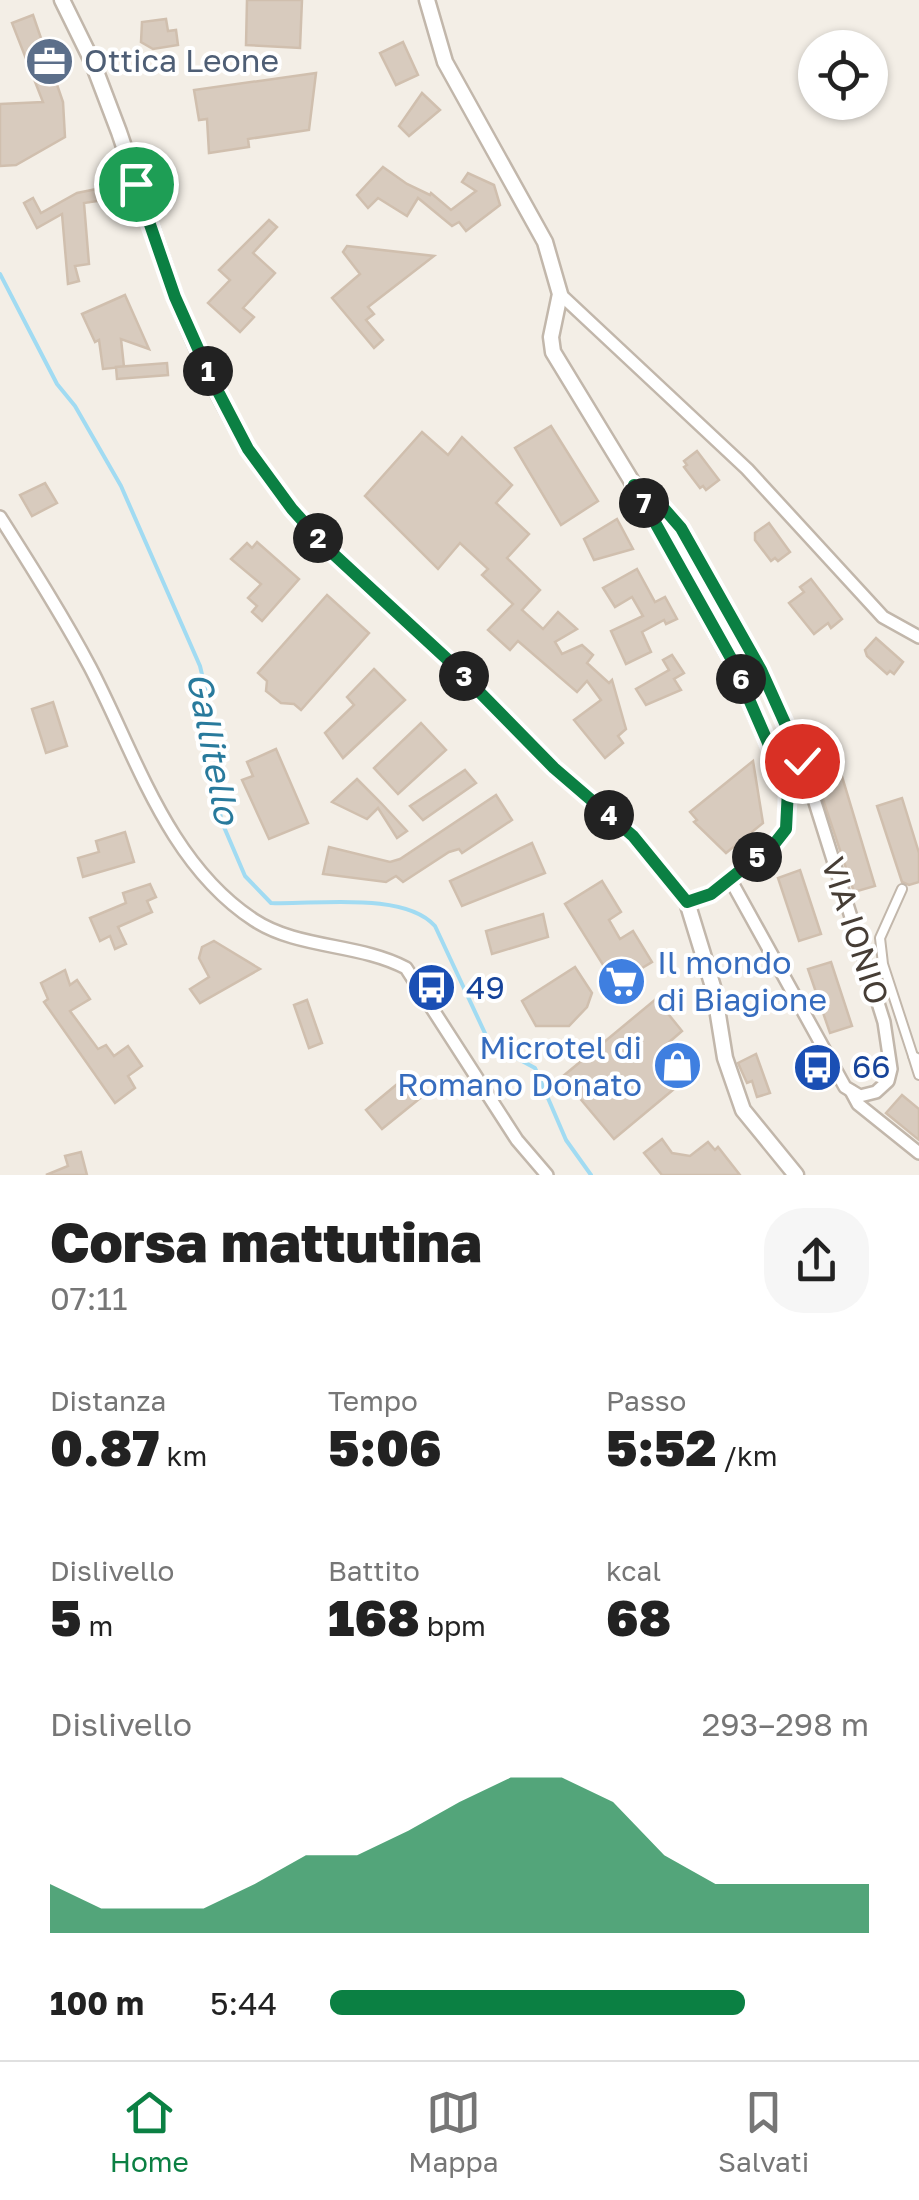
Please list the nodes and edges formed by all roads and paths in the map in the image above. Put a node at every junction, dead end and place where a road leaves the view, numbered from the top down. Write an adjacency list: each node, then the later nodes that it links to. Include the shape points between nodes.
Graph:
1 (62, 0): 9 (street, via 99,78 196,345 270,480 328,549 633,836)
2 (428, 0): 3 (street, via 445,62 546,242)
3 (560, 294): 4 (street, via 553,352); 6 (street, via 747,470 883,617)
4 (634, 485): 7 (street, via 732,660 788,789 786,829); 12 (street, VIA IONIO, via 681,528 794,743 884,1022 892,1070 876,1092)
5 (0, 517): 14 (street, via 90,666 191,860 256,922 406,968 516,1140)
6 (919, 637)
7 (730, 879): 9 (street); 12 (street)
8 (902, 889): 10 (street, via 880,938)
9 (687, 902): 15 (street, via 743,1110)
10 (916, 1058): 11 (street)
11 (919, 1075)
12 (851, 1091): 13 (street)
13 (919, 1154)
14 (547, 1175)
15 (796, 1175)

